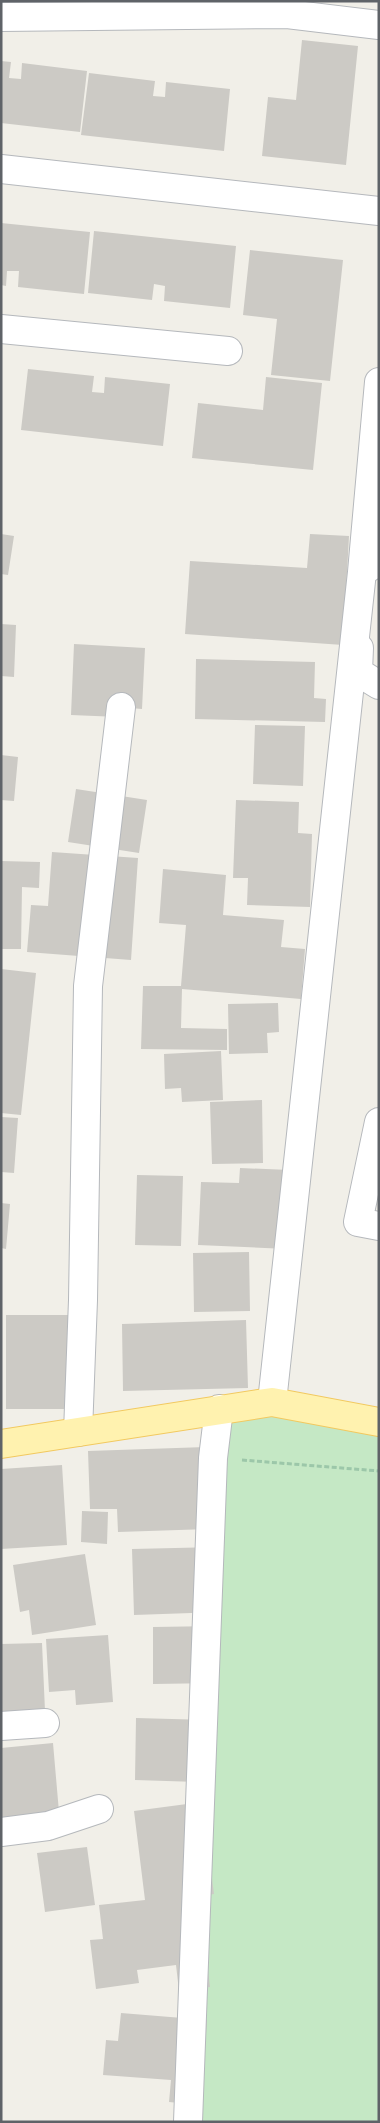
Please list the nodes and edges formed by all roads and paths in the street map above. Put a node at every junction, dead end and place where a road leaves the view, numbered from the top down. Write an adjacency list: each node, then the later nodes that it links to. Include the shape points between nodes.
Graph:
1 (1, 17): 2 (street, via 287,14)
2 (379, 25)
3 (1, 169): 4 (street)
4 (379, 211)
5 (1, 329): 6 (street)
6 (228, 351)
7 (379, 382): 8 (street)
8 (370, 567): 9 (street, via 358,672); 13 (street)
9 (379, 685)
10 (121, 707): 16 (street, via 88,986)
11 (379, 1122): 12 (street, via 358,1222)
12 (379, 1226)
13 (272, 1402): 14 (main road); 15 (main road)
14 (219, 1409): 16 (main road); 18 (street)
15 (379, 1422)
16 (78, 1432): 17 (main road)
17 (1, 1444)
18 (214, 1458): 19 (path); 24 (street)
19 (379, 1471)
20 (45, 1723): 21 (street)
21 (1, 1726)
22 (99, 1809): 23 (street, via 48,1826)
23 (1, 1832)
24 (188, 2122)

